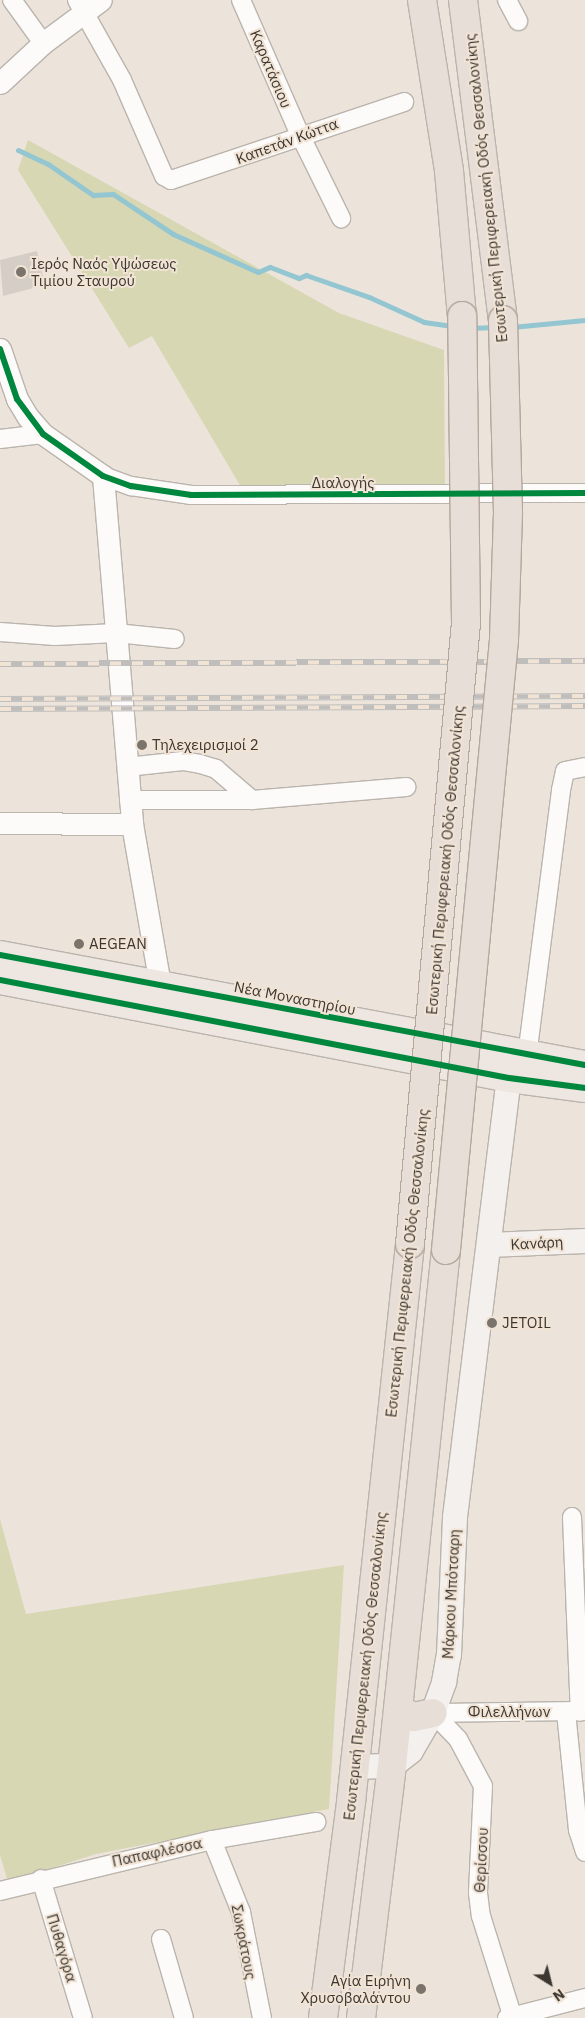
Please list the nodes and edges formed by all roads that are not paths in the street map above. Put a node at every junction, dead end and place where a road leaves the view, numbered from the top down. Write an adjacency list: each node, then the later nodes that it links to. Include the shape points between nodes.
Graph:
1 (12, 0): 8 (street)
2 (241, 0): 11 (street, Καρατάσιου)
3 (422, 0): 43 (highway, Εσωτερική Περιφερειακή Οδός Θεσσαλονίκης, bridge, via 450,172 462,316 466,624 410,1244)
4 (463, 0): 39 (highway, Εσωτερική Περιφερειακή Οδός Θεσσαλονίκης, bridge, via 503,320 508,512 504,640)
5 (506, 0): 7 (street)
6 (88, 4): 8 (street); 11 (street, Καπετάν Κώττα, via 164,176 172,180)
7 (518, 21)
8 (43, 43): 9 (street)
9 (0, 83)
10 (404, 102): 11 (street, Καπετάν Κώττα)
11 (300, 135): 12 (street, Καρατάσιου)
12 (341, 218)
13 (0, 349): 14 (street, via 17,399)
14 (43, 434): 15 (street); 16 (street)
15 (0, 439)
16 (103, 476): 17 (street, Διαλογής, via 148,490 191,495); 19 (street)
17 (585, 494)
18 (0, 632): 19 (street, via 55,636)
19 (116, 633): 20 (street); 21 (street)
20 (174, 640)
21 (126, 766): 24 (street); 25 (street, via 183,761 200,764 216,769)
22 (585, 767): 31 (street, via 565,772 561,790)
23 (406, 787): 25 (street)
24 (129, 800): 25 (street); 27 (street)
25 (252, 800)
26 (0, 823): 27 (street)
27 (132, 824): 30 (street)
28 (0, 955): 30 (main road, Νέα Μοναστηρίου)
29 (0, 980): 33 (main road)
30 (160, 984): 31 (main road, Νέα Μοναστηρίου)
31 (527, 1056): 32 (main road, Νέα Μοναστηρίου)
32 (585, 1065)
33 (509, 1078): 34 (main road); 36 (main road, Μάρκου Μπότσαρη)
34 (585, 1088)
35 (585, 1240): 36 (main road, Κανάρη)
36 (489, 1245): 41 (main road, Μάρκου Μπότσαρη, via 455,1517 449,1655)
37 (572, 1516): 38 (street)
38 (582, 1688): 40 (street)
39 (398, 1709): 41 (highway, via 414,1717); 42 (highway, Εσωτερική Περιφερειακή Οδός Θεσσαλονίκης)
40 (577, 1712): 41 (street, Φιλελλήνων); 46 (street, via 578,1830)
41 (433, 1713): 42 (main road, Μάρκου Μπότσαρη, via 415,1746); 51 (street, Θερίσσου, via 458,1739 483,1786 478,1893 481,1916)
42 (392, 1766): 43 (main road); 56 (highway, Εσωτερική Περιφερειακή Οδός Θεσσαλονίκης)
43 (355, 1767): 55 (highway, Εσωτερική Περιφερειακή Οδός Θεσσαλονίκης)
44 (316, 1822): 45 (street, Παπαφλέσσα)
45 (212, 1840): 47 (street, Παπαφλέσσα); 54 (street, Σωκράτους, via 241,1912)
46 (585, 1852)
47 (41, 1879): 48 (street, Παπαφλέσσα); 52 (street, Πυθαγόρα)
48 (0, 1891)
49 (161, 1939): 53 (street)
50 (585, 1998): 51 (street)
51 (511, 2017)
52 (83, 2018)
53 (184, 2018)
54 (262, 2018)
55 (323, 2018)
56 (361, 2018)

